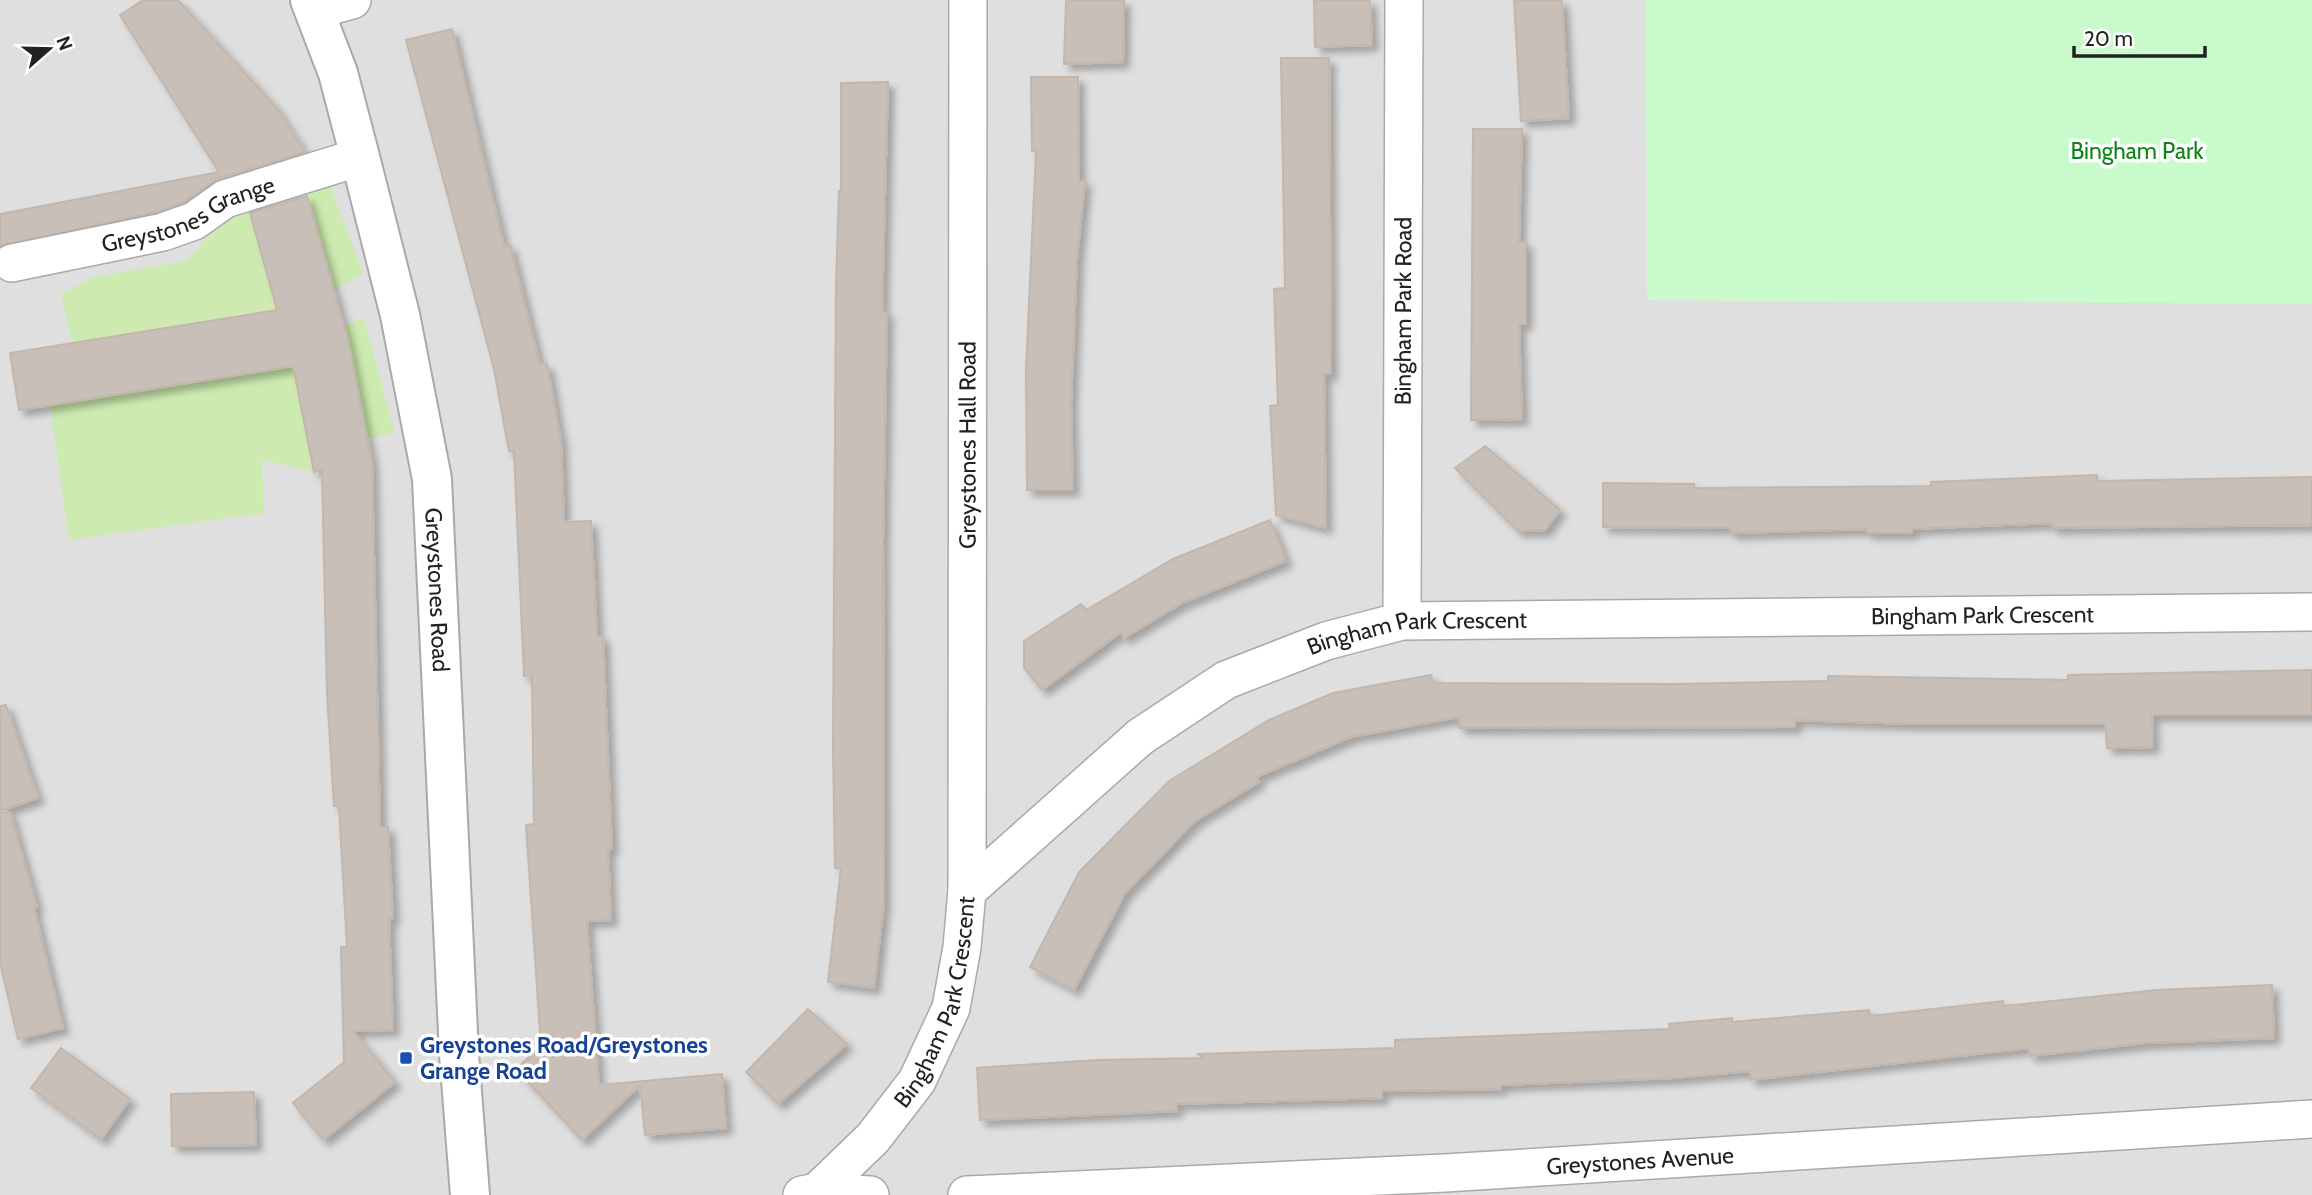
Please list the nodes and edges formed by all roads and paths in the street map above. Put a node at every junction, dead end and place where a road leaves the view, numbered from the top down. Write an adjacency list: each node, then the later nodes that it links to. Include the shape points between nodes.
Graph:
1 (352, 0): 4 (street)
2 (968, 0): 9 (street, Greystones Hall Road)
3 (1404, 0): 8 (street, Bingham Park Road)
4 (313, 5): 5 (street, Greystones Road, via 338,73)
5 (360, 157): 6 (street, Greystones Grange, via 225,199 194,221 163,232); 12 (street, Greystones Road, via 400,315 432,479 459,1054)
6 (12, 263)
7 (2312, 612): 8 (street, Bingham Park Crescent)
8 (1402, 621): 9 (street, Bingham Park Crescent, via 1326,641 1226,680 1140,737)
9 (967, 891): 11 (street, Bingham Park Crescent, via 951,1008 917,1081 873,1138)
10 (2312, 1119): 14 (street, Greystones Avenue, via 1445,1173)
11 (810, 1193): 13 (street)
12 (470, 1195)
13 (870, 1195)
14 (967, 1195)

